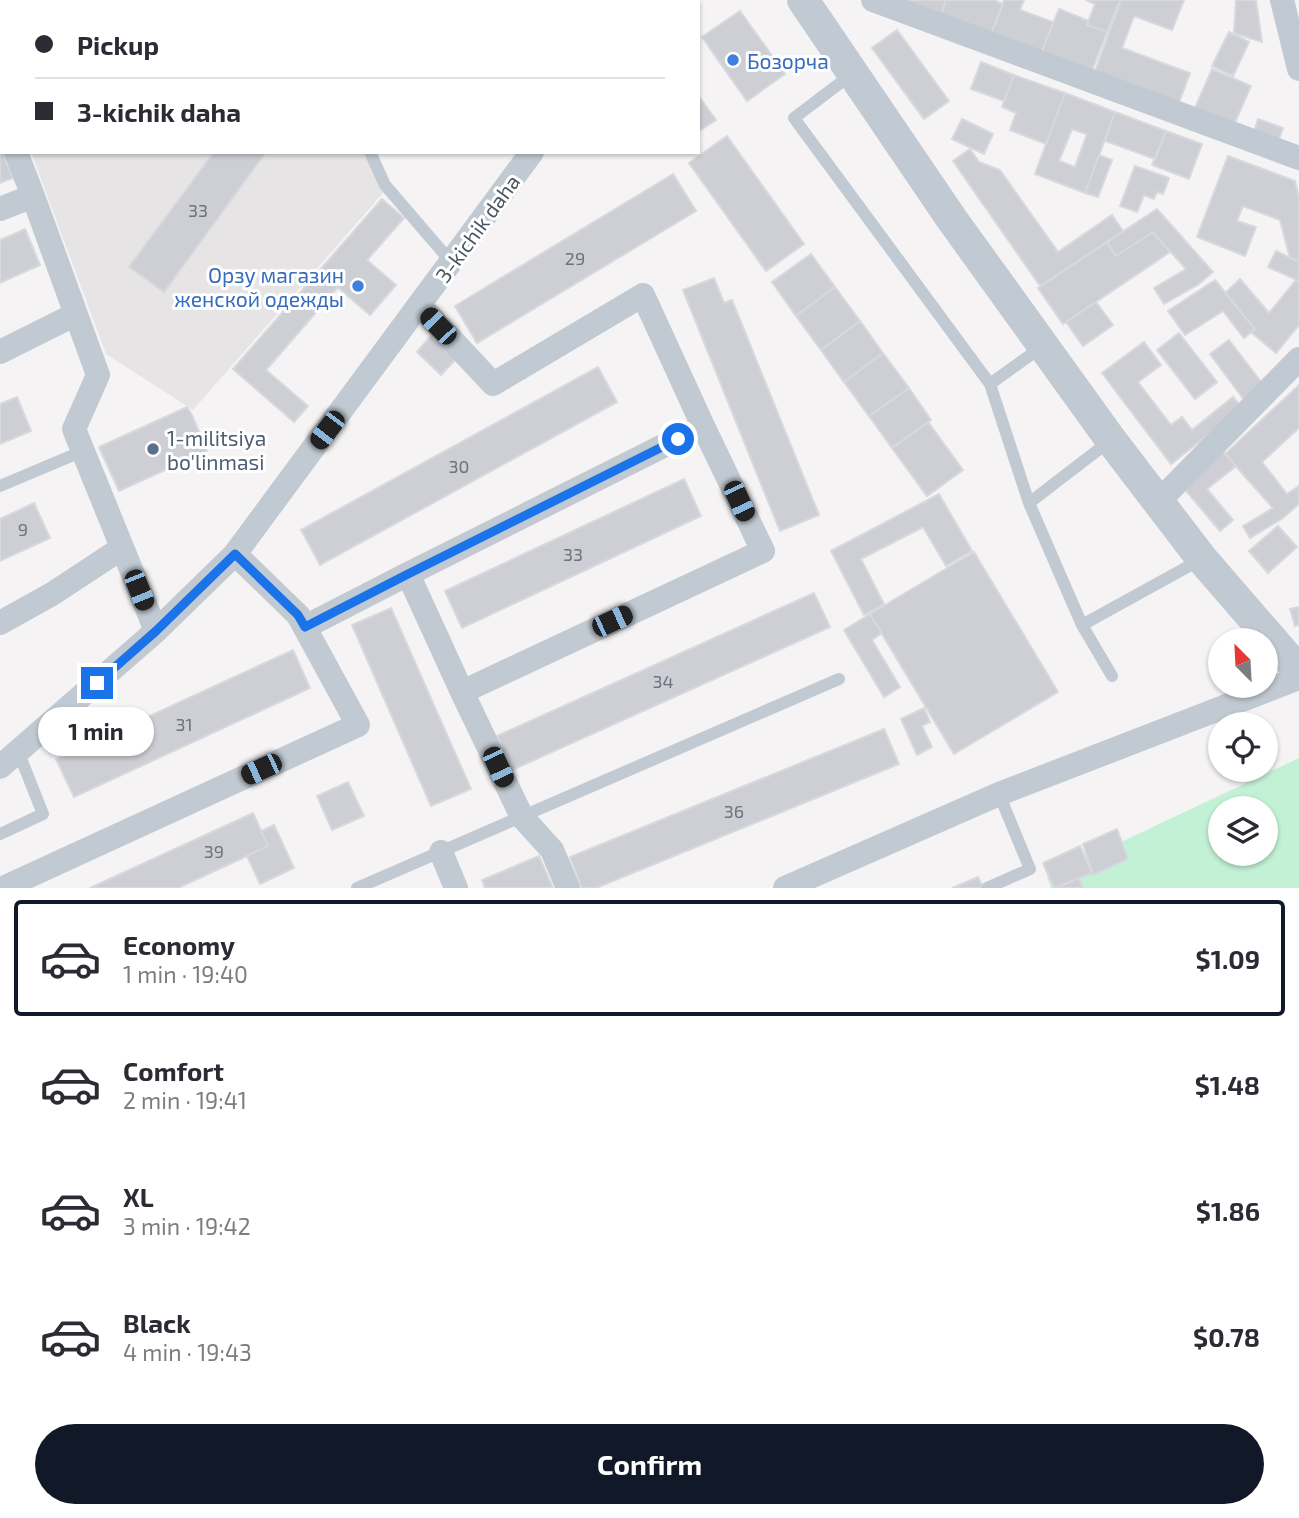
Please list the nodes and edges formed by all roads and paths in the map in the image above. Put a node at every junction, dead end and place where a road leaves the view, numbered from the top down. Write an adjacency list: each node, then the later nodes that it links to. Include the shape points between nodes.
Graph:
1 (873, 0): 9 (street)
2 (1282, 0): 4 (street)
3 (813, 3): 5 (street)
4 (1299, 69)
5 (853, 74): 15 (street); 18 (lane, via 794,118)
6 (17, 154): 10 (street)
7 (371, 154): 12 (lane, via 385,185)
8 (531, 154): 12 (street, 3-kichik daha)
9 (1299, 158)
10 (33, 196): 11 (street); 14 (street)
11 (0, 209)
12 (452, 263): 13 (street, 3-kichik daha)
13 (420, 306): 19 (street, via 493,384 643,295); 26 (street, 3-kichik daha)
14 (76, 314): 16 (street); 21 (street, via 98,375 74,429)
15 (1043, 346): 18 (lane); 20 (street)
16 (0, 352)
17 (1299, 359): 23 (street)
18 (990, 384): 24 (lane)
19 (703, 426): 28 (street); 37 (street, via 763,551)
20 (1111, 440): 23 (street); 24 (lane)
21 (83, 451): 22 (lane); 25 (street)
22 (0, 486)
23 (1157, 502): 27 (street)
24 (1029, 503): 30 (lane)
25 (122, 548): 29 (street); 32 (street)
26 (235, 554): 31 (street); 32 (street, 3-kichik daha)
27 (1202, 559): 30 (lane); 33 (street)
28 (408, 574): 31 (street); 37 (street)
29 (0, 623)
30 (1082, 625): 34 (lane)
31 (305, 627): 44 (street, via 358,725)
32 (156, 631): 38 (street, 3-kichik daha)
33 (1299, 671)
34 (1112, 676)
35 (1299, 678): 39 (street)
36 (839, 679): 40 (lane)
37 (462, 691): 40 (street)
38 (9, 759): 41 (lane, via 43,814)
39 (999, 794): 43 (street); 48 (lane, via 1030,869)
40 (522, 817): 42 (lane); 47 (street, via 552,850)
41 (0, 835)
42 (441, 852): 45 (lane); 46 (street)
43 (790, 887)
44 (3, 888)
45 (357, 888)
46 (456, 888)
47 (568, 888)
48 (987, 888)

